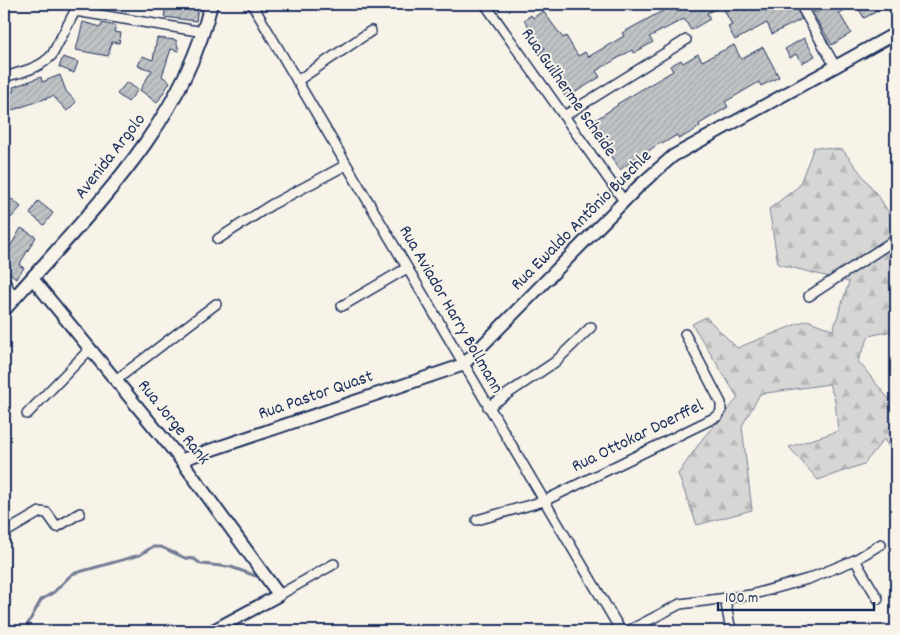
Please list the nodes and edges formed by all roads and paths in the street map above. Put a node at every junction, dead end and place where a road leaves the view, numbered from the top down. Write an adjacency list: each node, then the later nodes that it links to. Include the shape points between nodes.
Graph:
1 (211, 4): 6 (main road, Avenida Argolo)
2 (252, 4): 11 (street, Rua Aviador Harry Bollmann)
3 (485, 4): 12 (street, Rua Guilherme Scheide)
4 (800, 4): 9 (street)
5 (371, 31): 11 (street)
6 (204, 32): 10 (street, via 75,11 47,61); 18 (main road, Avenida Argolo, via 184,82 147,145)
7 (896, 32): 9 (street, Rua Ewaldo Antônio Buschle)
8 (686, 40): 12 (street)
9 (835, 66): 14 (street, Rua Ewaldo Antônio Buschle, via 689,146 661,166)
10 (4, 77)
11 (297, 81): 13 (street, Rua Aviador Harry Bollmann)
12 (564, 116): 14 (street, Rua Guilherme Scheide)
13 (346, 164): 15 (street, via 271,205); 17 (street, Rua Aviador Harry Bollmann)
14 (624, 201): 28 (street, Rua Ewaldo Antônio Buschle)
15 (218, 239)
16 (896, 239): 20 (street)
17 (407, 268): 23 (street); 28 (street, Rua Aviador Harry Bollmann)
18 (32, 278): 21 (main road, Avenida Argolo); 27 (street, Rua Jorge Rank)
19 (4, 280): 21 (street)
20 (809, 296)
21 (14, 298): 24 (main road, Avenida Argolo)
22 (216, 304): 29 (street)
23 (342, 306)
24 (4, 310)
25 (591, 327): 30 (street, via 555,362)
26 (685, 334): 33 (street, Rua Ottokar Doerffel, via 721,403 718,416)
27 (90, 348): 29 (street, Rua Jorge Rank); 31 (street)
28 (463, 365): 30 (street, Rua Aviador Harry Bollmann); 32 (street, Rua Pastor Quast)
29 (116, 380): 32 (street, Rua Jorge Rank)
30 (488, 407): 33 (street, Rua Aviador Harry Bollmann)
31 (27, 414)
32 (181, 460): 40 (street, Rua Jorge Rank)
33 (544, 501): 35 (street); 44 (street, Rua Aviador Harry Bollmann)
34 (80, 513): 36 (street, via 57,527 47,513 40,512)
35 (477, 520)
36 (4, 532)
37 (881, 544): 38 (street)
38 (855, 560): 41 (street, via 791,585); 42 (street)
39 (334, 564): 40 (street)
40 (279, 594): 43 (street)
41 (725, 599): 45 (street, via 680,604); 46 (street)
42 (878, 599)
43 (212, 631)
44 (621, 631)
45 (628, 631)
46 (731, 631)

